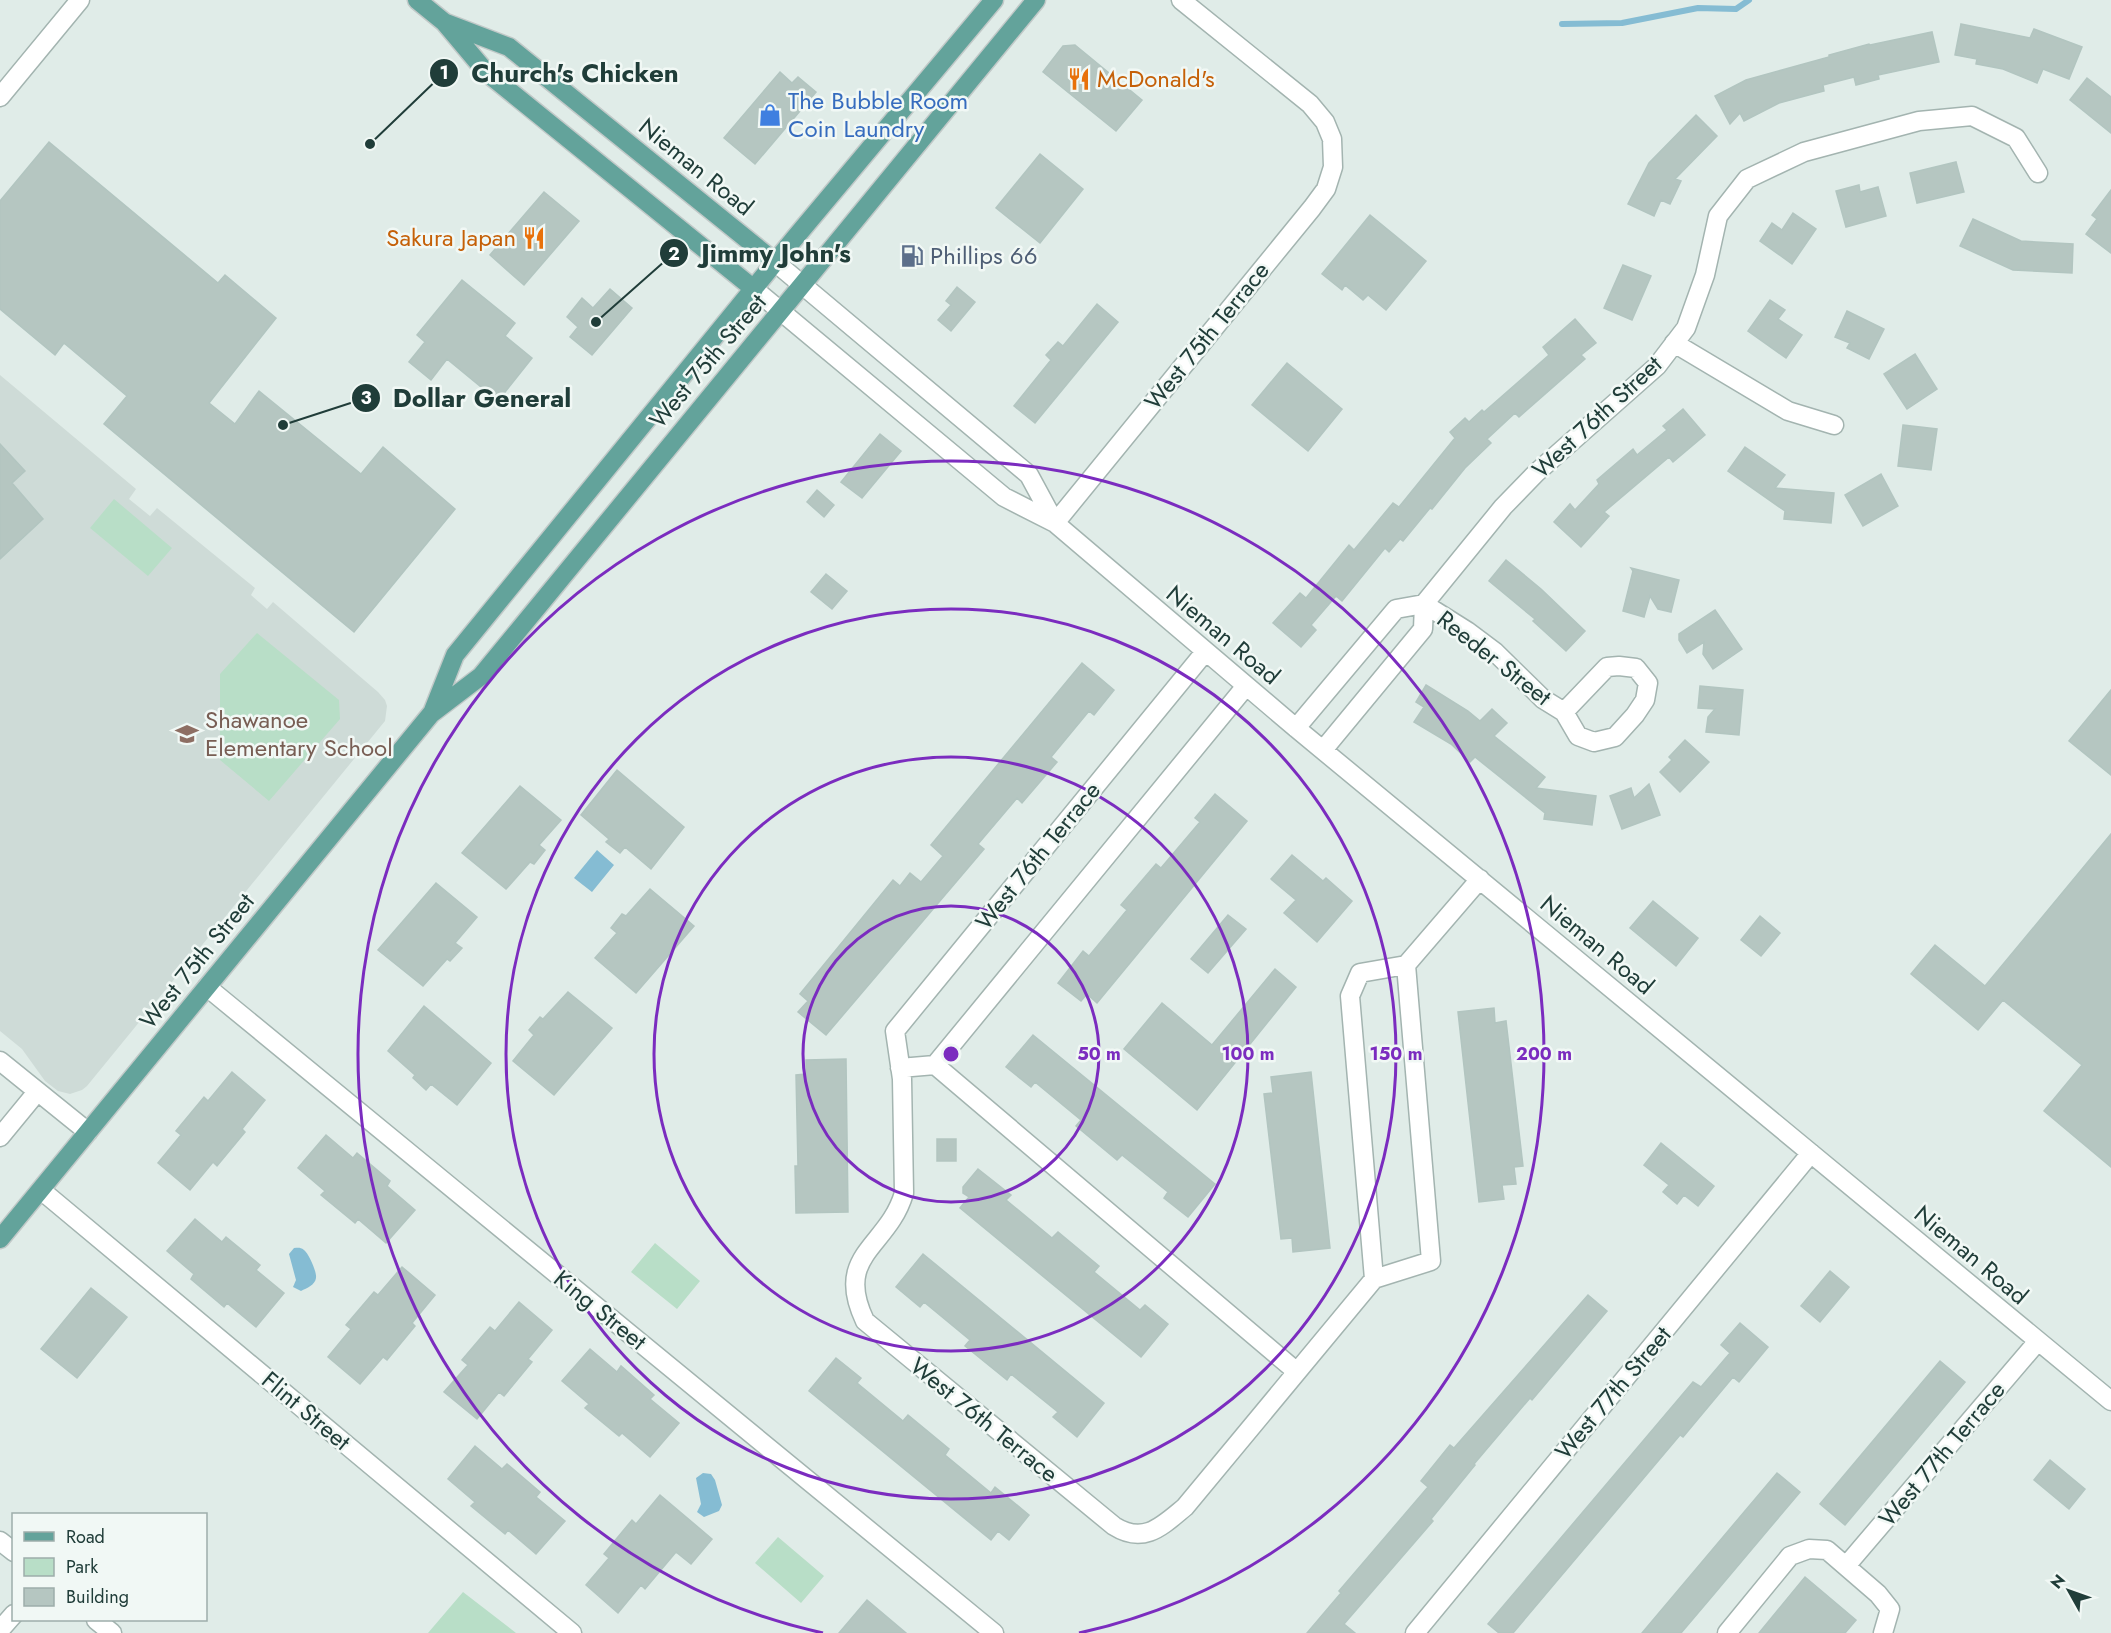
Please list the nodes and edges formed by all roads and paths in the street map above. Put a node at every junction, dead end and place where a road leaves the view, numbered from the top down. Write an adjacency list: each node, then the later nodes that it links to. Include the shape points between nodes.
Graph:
1 (80, 0): 7 (street)
2 (417, 0): 6 (main road, Nieman Road)
3 (994, 0): 9 (main road, West 75th Street)
4 (1036, 0): 10 (main road, West 75th Street)
5 (1181, 0): 15 (street, West 75th Terrace, via 1310,104 1325,122 1332,139 1333,167 1326,189)
6 (444, 22): 9 (main road, Nieman Road, via 509,47); 11 (main road, Nieman Road, via 486,72)
7 (0, 97)
8 (2038, 173): 13 (street, West 76th Street, via 2016,138 1972,116 1919,121 1804,152 1756,174 1746,179 1719,216 1705,275 1686,328)
9 (775, 262): 10 (street, Nieman Road); 11 (main road, West 75th Street)
10 (803, 285): 12 (main road, West 75th Street); 15 (street, Nieman Road, via 1029,475)
11 (754, 289): 12 (street, Nieman Road); 20 (main road, West 75th Street, via 455,655)
12 (781, 311): 15 (street, Nieman Road, via 1004,497); 20 (main road, West 75th Street, via 481,676)
13 (1674, 343): 14 (street, via 1788,411); 16 (street, West 76th Street, via 1657,366 1503,507)
14 (1834, 425)
15 (1055, 523): 17 (street, Nieman Road)
16 (1424, 604): 19 (street, Reeder Street, via 1476,638 1543,699); 21 (street, via 1396,609); 22 (street, via 1423,629)
17 (1205, 652): 18 (street, Nieman Road); 28 (street, West 76th Terrace, via 895,1031)
18 (1246, 686): 21 (street, Nieman Road); 27 (street)
19 (1564, 712): 19 (street, Reeder Street, via 1578,736 1594,742 1615,737 1645,700 1648,683 1636,668 1607,667)
20 (431, 714): 25 (main road, West 75th Street)
21 (1296, 728): 22 (street, Nieman Road)
22 (1323, 750): 23 (street, Nieman Road)
23 (1480, 879): 24 (street); 32 (street, Nieman Road)
24 (1406, 965): 35 (street, via 1360,973 1350,996); 35 (street, via 1431,1261)
25 (207, 987): 30 (main road, West 75th Street); 47 (street, King Street)
26 (0, 1061): 29 (street)
27 (935, 1065): 28 (street); 37 (street)
28 (900, 1068): 37 (street, West 76th Terrace, via 904,1193 900,1207 856,1272 854,1287 859,1309 865,1321 1114,1526 1137,1535 1166,1523 1185,1507)
29 (37, 1092): 30 (street); 31 (street)
30 (88, 1132): 33 (main road, West 75th Street)
31 (0, 1137)
32 (1811, 1153): 36 (street, Nieman Road); 48 (street, West 77th Street)
33 (40, 1190): 34 (main road, West 75th Street); 46 (street, Flint Street)
34 (0, 1239)
35 (1374, 1279): 37 (street, West 76th Terrace)
36 (2038, 1341): 38 (street, Nieman Road); 41 (street, West 77th Terrace)
37 (1297, 1372)
38 (2111, 1401)
39 (0, 1541): 40 (street)
40 (12, 1550)
41 (1846, 1566): 49 (street, via 1827,1550 1809,1549 1790,1556); 50 (street, via 1890,1609)
42 (12, 1616): 44 (street)
43 (97, 1621): 45 (street)
44 (0, 1630)
45 (112, 1633)
46 (572, 1633)
47 (994, 1633)
48 (1415, 1633)
49 (1727, 1633)
50 (1883, 1633)

